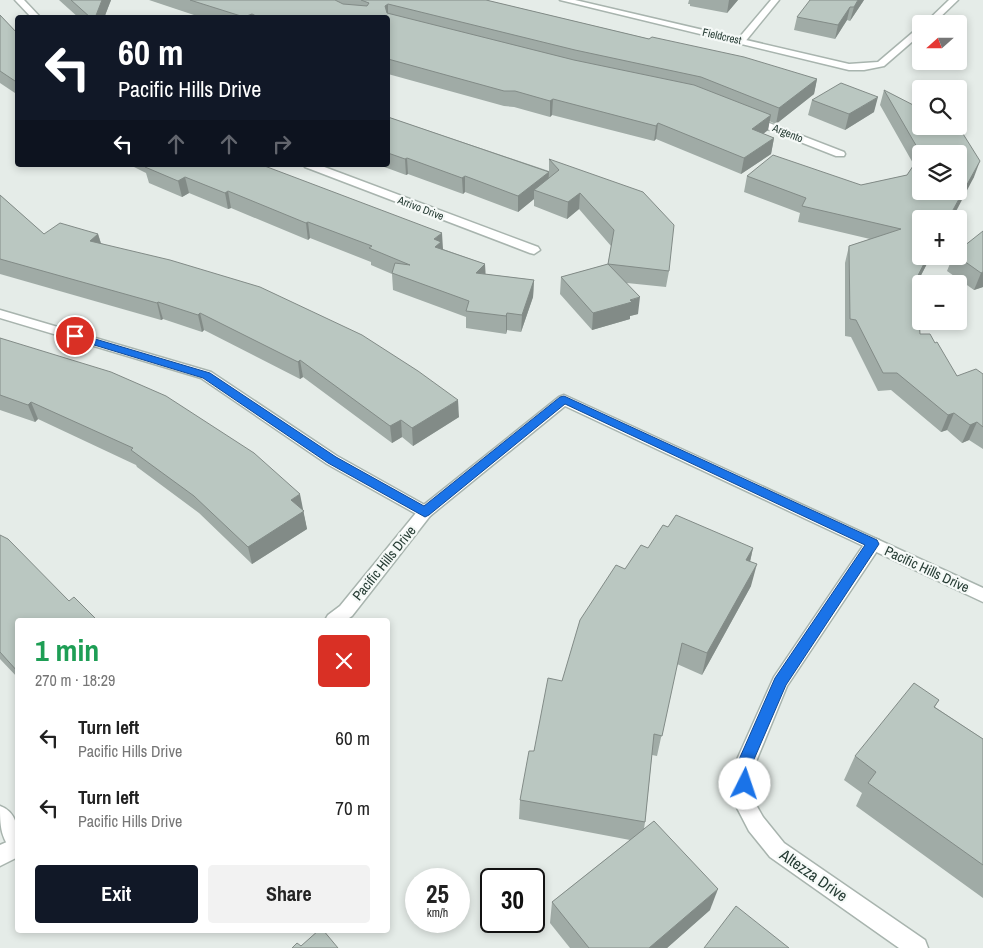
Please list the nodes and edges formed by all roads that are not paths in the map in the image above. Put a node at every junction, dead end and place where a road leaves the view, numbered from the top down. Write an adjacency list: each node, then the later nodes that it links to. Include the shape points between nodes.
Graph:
1 (18, 0): 5 (street)
2 (564, 0): 8 (street, Fieldcrest)
3 (775, 0): 8 (street)
4 (954, 0): 6 (street)
5 (34, 15)
6 (938, 15)
7 (912, 38): 8 (street, Fieldcrest, via 881,64 864,67 848,67)
8 (742, 40)
9 (740, 114): 10 (street, Argento)
10 (840, 154)
11 (314, 167): 12 (street, Arrivo Drive)
12 (534, 250)
13 (0, 314): 14 (street, via 206,375 332,460)
14 (425, 512): 15 (street, Pacific Hills Drive, via 564,400); 17 (street, Pacific Hills Drive, via 346,611)
15 (873, 544): 16 (street, Pacific Hills Drive); 22 (street, Altezza Drive, via 780,682 744,764 745,804 777,850)
16 (983, 595)
17 (337, 618)
18 (0, 815): 19 (street)
19 (15, 840)
20 (15, 847): 21 (street)
21 (0, 856)
22 (917, 948)

